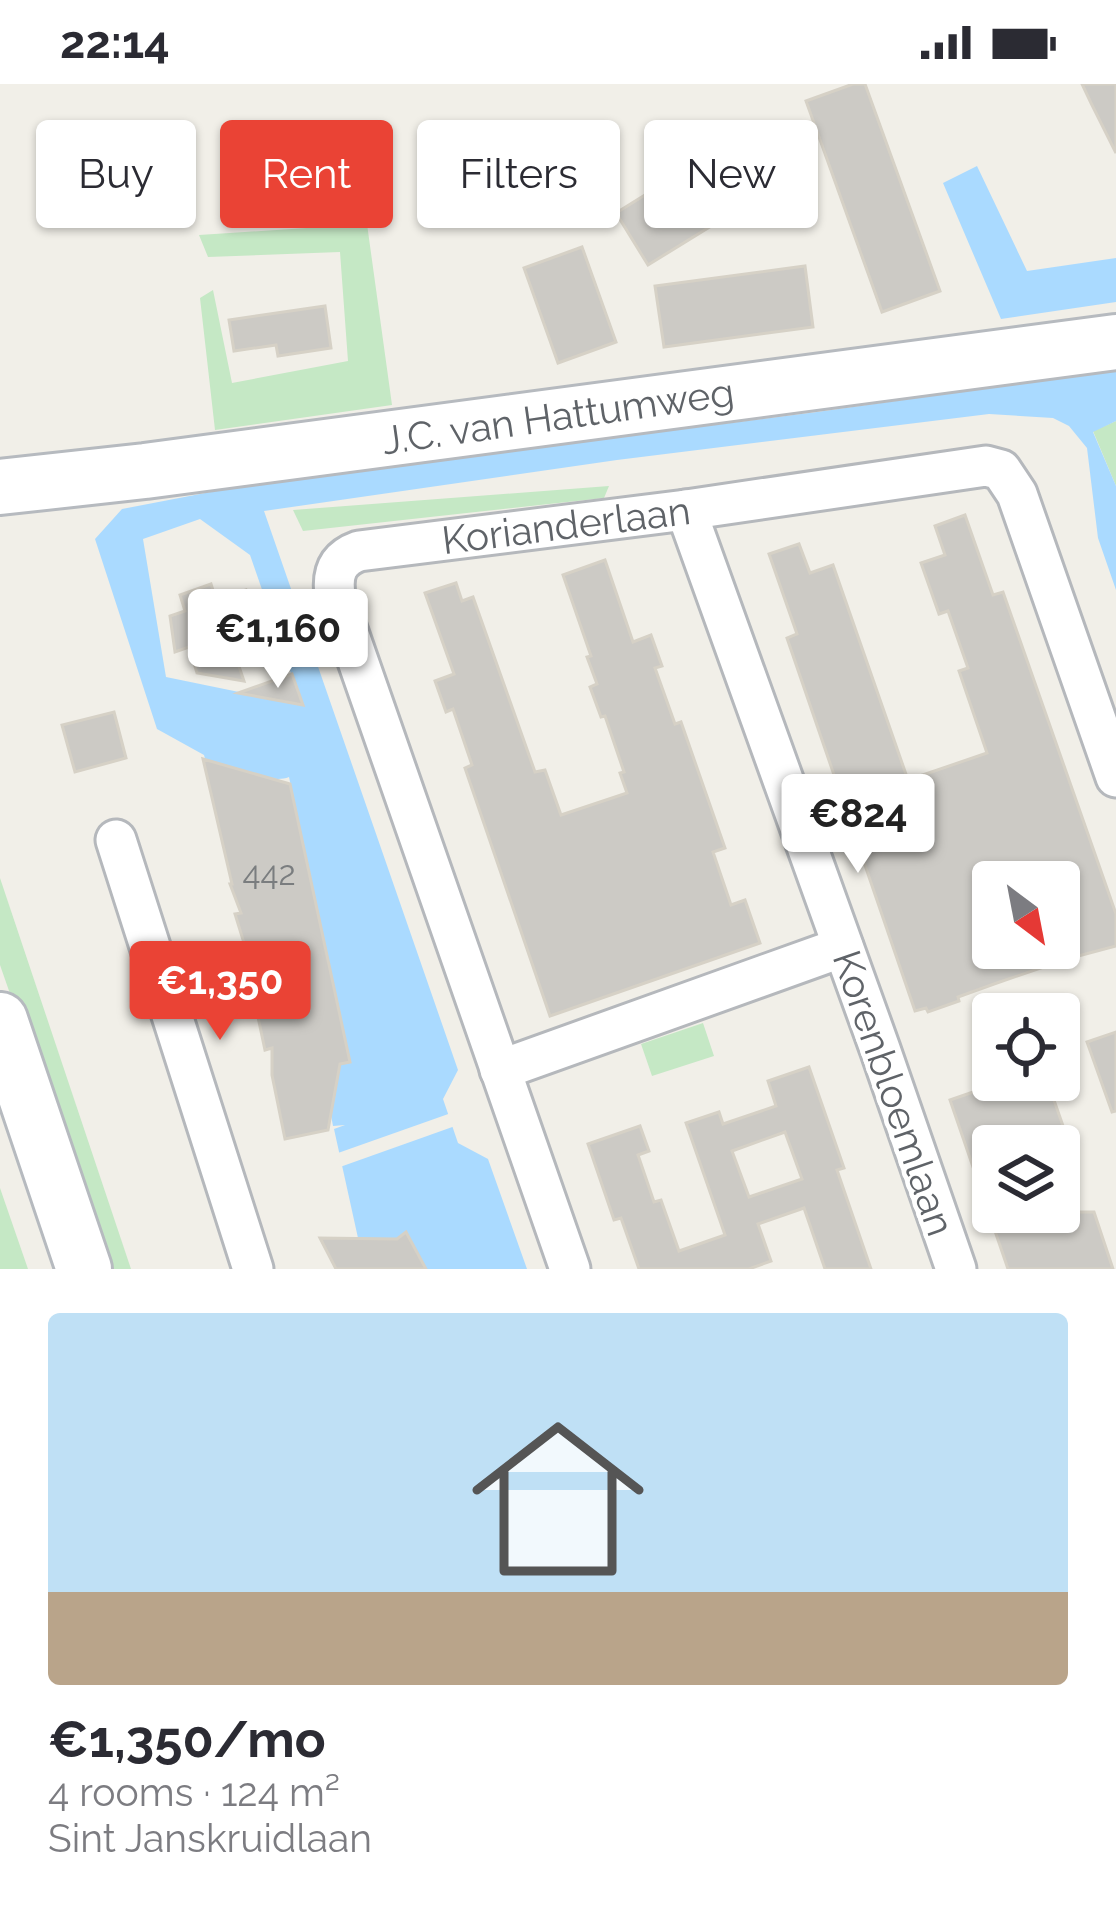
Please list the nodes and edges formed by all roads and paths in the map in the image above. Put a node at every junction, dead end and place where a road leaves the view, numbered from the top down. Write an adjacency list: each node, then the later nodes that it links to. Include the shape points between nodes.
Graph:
1 (1116, 342): 2 (street, J.C. van Hattumweg)
2 (0, 487)
3 (686, 510): 4 (street, Korianderlaan, via 1001,470); 7 (street, Korenbloemlaan); 9 (street, Korianderlaan, via 359,551 336,568 335,595)
4 (1108, 726): 5 (street, Korianderlaan)
5 (1116, 777)
6 (116, 839): 11 (street)
7 (843, 947): 9 (street); 13 (street, Korenbloemlaan)
8 (0, 1020): 10 (street)
9 (500, 1070): 12 (street, Korianderlaan)
10 (84, 1269)
11 (253, 1269)
12 (569, 1269)
13 (956, 1269)

